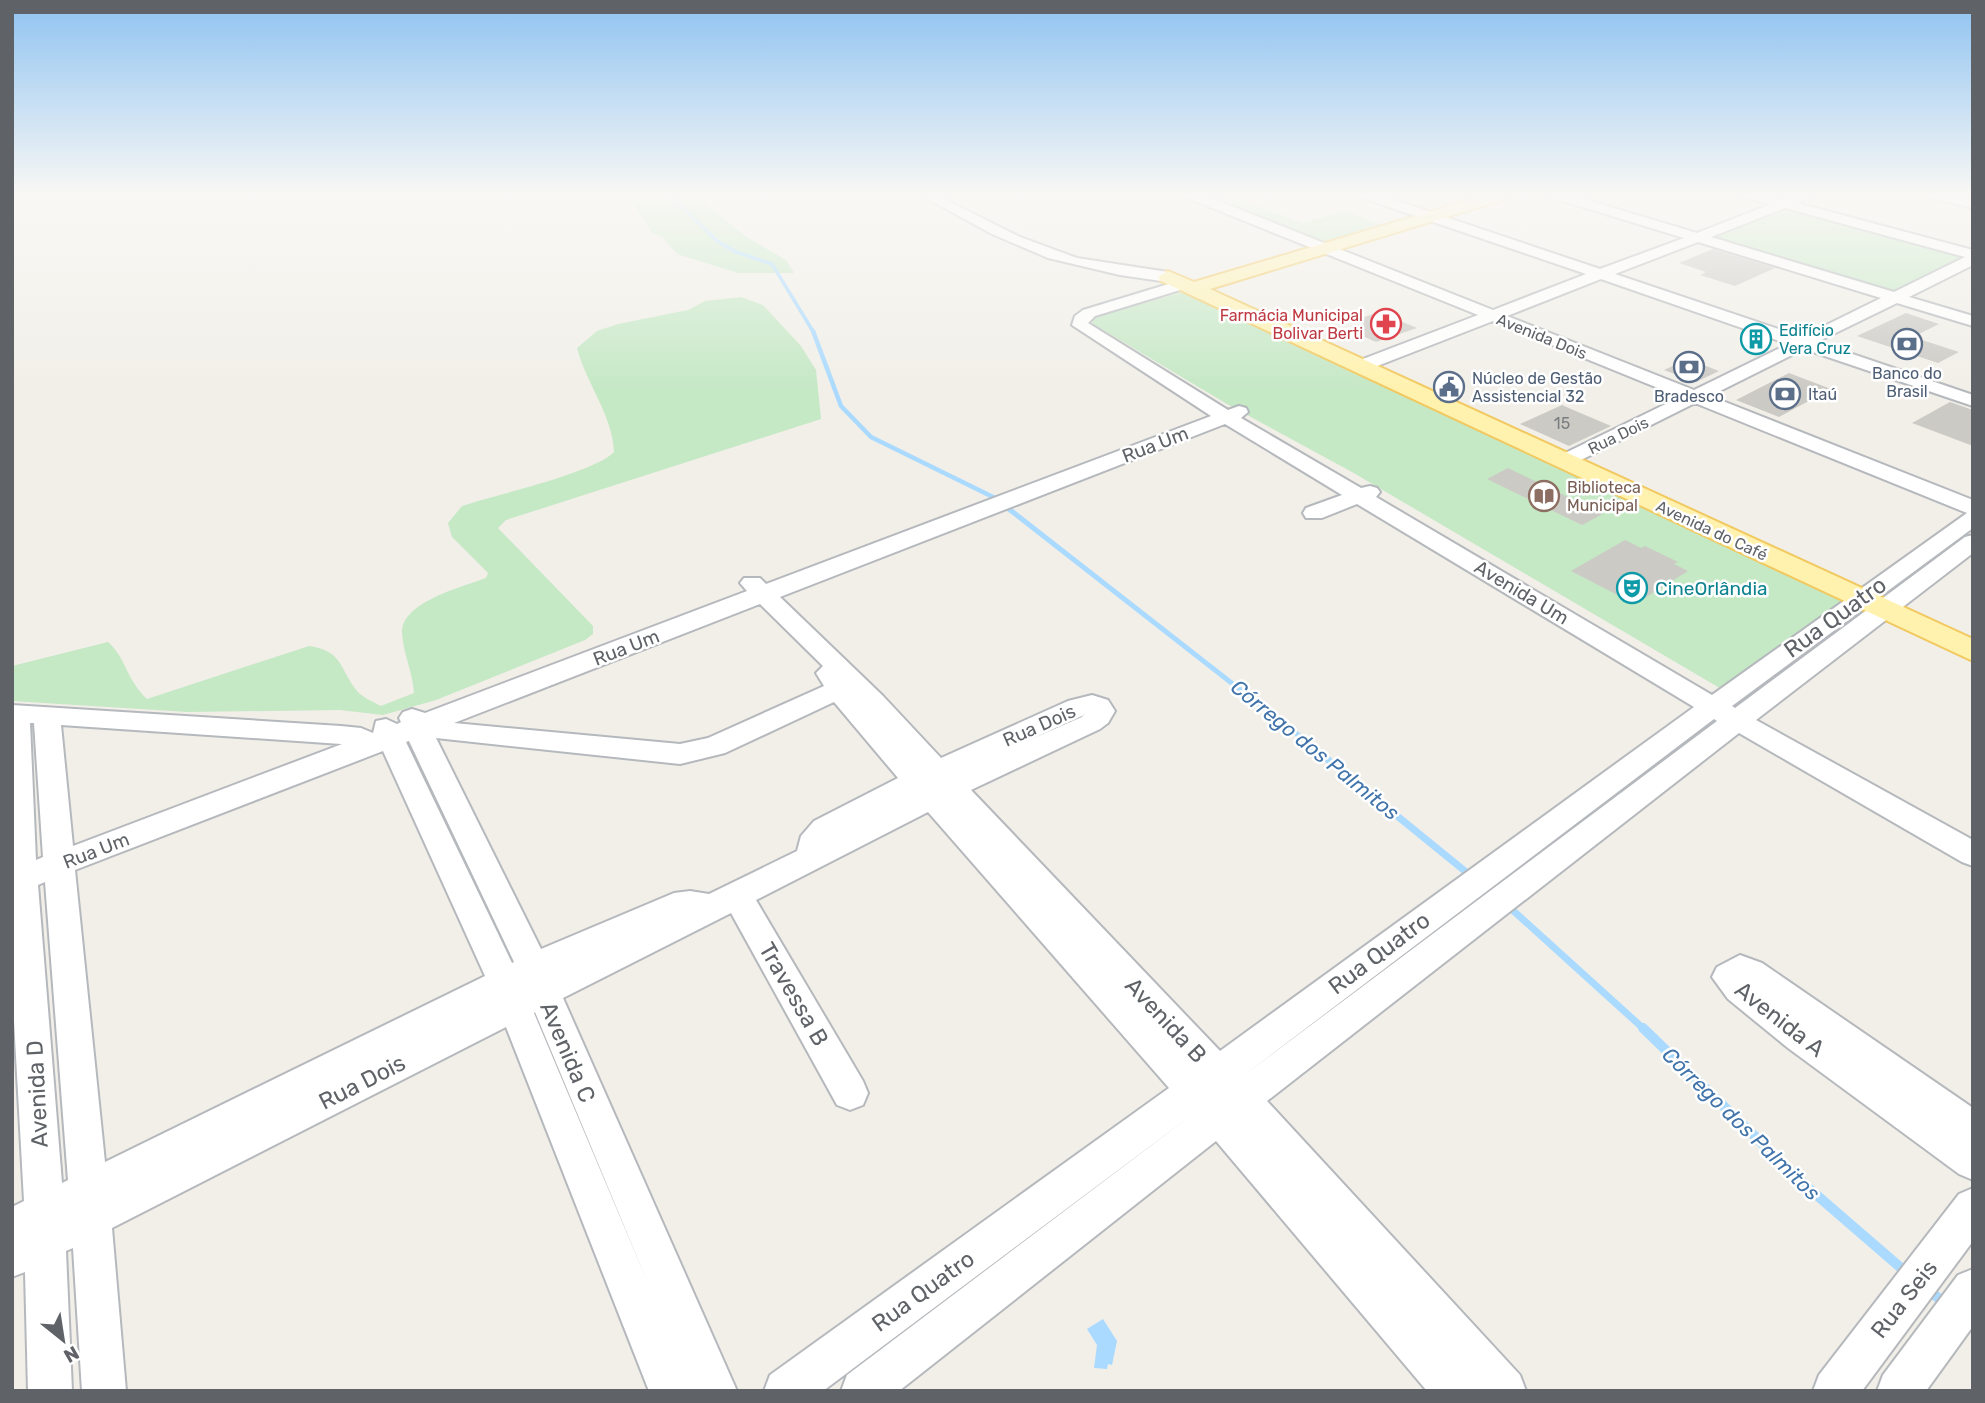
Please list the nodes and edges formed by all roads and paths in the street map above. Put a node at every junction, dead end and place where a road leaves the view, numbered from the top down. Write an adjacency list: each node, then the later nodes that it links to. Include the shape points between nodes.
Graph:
1 (1068, 259): 10 (street)
2 (1276, 259): 10 (main road)
3 (1360, 259): 12 (street, Avenida Dois)
4 (1566, 259): 9 (street)
5 (1629, 259): 9 (street)
6 (1779, 259): 11 (street)
7 (1966, 259): 11 (street, Rua Dois)
8 (1973, 270): 11 (street, Rua Dois)
9 (1599, 271): 12 (street); 15 (street)
10 (1189, 283): 16 (main road, Avenida do Café); 20 (street, Avenida Um, via 1097,316 1085,322 1084,329)
11 (1906, 298): 13 (street); 14 (street); 15 (street, Rua Dois)
12 (1492, 312): 16 (street); 18 (street, Avenida Dois)
13 (1973, 315)
14 (1973, 321)
15 (1814, 344): 17 (street); 18 (street, Rua Dois); 19 (street)
16 (1360, 361): 21 (main road, Avenida do Café)
17 (1973, 394)
18 (1708, 398): 21 (street, Rua Dois); 23 (street, Avenida Dois); 24 (street, Avenida Dois)
19 (1973, 401)
20 (1227, 411): 22 (street, Avenida Um); 28 (street, Rua Um)
21 (1577, 462): 29 (main road, Avenida do Café)
22 (1367, 494): 25 (street); 33 (street, Avenida Um)
23 (1973, 500)
24 (1973, 508)
25 (1314, 513)
26 (1973, 518): 29 (street, Rua Quatro)
27 (1973, 542): 29 (street, Rua Quatro)
28 (757, 589): 32 (street, Avenida B); 35 (street, Rua Um)
29 (1876, 601): 30 (main road, Avenida do Café); 31 (main road, Avenida do Café); 33 (street, Rua Quatro)
30 (1973, 640)
31 (1973, 651)
32 (846, 686): 35 (street, via 715,746 680,754); 36 (street, Avenida B)
33 (1732, 709): 37 (street, Avenida Um); 38 (street, Rua Quatro); 40 (street, Rua Quatro)
34 (25, 714): 35 (street); 42 (street, Avenida D); 43 (street, Avenida D)
35 (398, 729): 42 (street, Rua Um); 46 (street, Avenida C)
36 (934, 784): 45 (street, Rua Dois, via 811,858); 48 (street, Avenida B)
37 (1936, 823): 39 (street, Avenida Um); 41 (street, Avenida Um)
38 (1547, 829): 40 (street); 44 (street, Rua Quatro)
39 (1973, 834)
40 (1572, 845): 44 (street, Rua Quatro)
41 (1973, 854)
42 (57, 856): 43 (street, Rua Um); 51 (street, Avenida D)
43 (17, 871): 53 (street, Avenida D)
44 (1486, 892): 48 (street, Rua Quatro)
45 (724, 901): 46 (street, Rua Dois); 47 (street, Travessa B)
46 (523, 988): 51 (street, Rua Dois); 59 (street, Avenida C, via 592,1194); 60 (street, Avenida C)
47 (850, 1093)
48 (1218, 1096): 55 (street, Avenida B); 61 (street, Rua Quatro); 62 (street, Rua Quatro)
49 (1973, 1130): 50 (street, Avenida A, via 1750,973 1740,969 1729,977 1757,1004)
50 (1973, 1161)
51 (91, 1203): 53 (street, Rua Dois); 58 (street, Avenida D)
52 (1973, 1208): 65 (street, Rua Seis)
53 (33, 1227): 54 (street, Rua Dois); 57 (street, Avenida D)
54 (12, 1257)
55 (1366, 1262): 63 (street, Avenida B); 64 (street, Avenida B)
56 (1968, 1296): 66 (street)
57 (50, 1391)
58 (104, 1391)
59 (671, 1391)
60 (715, 1391)
61 (786, 1391)
62 (863, 1391)
63 (1456, 1391)
64 (1504, 1391)
65 (1835, 1391)
66 (1899, 1391)

